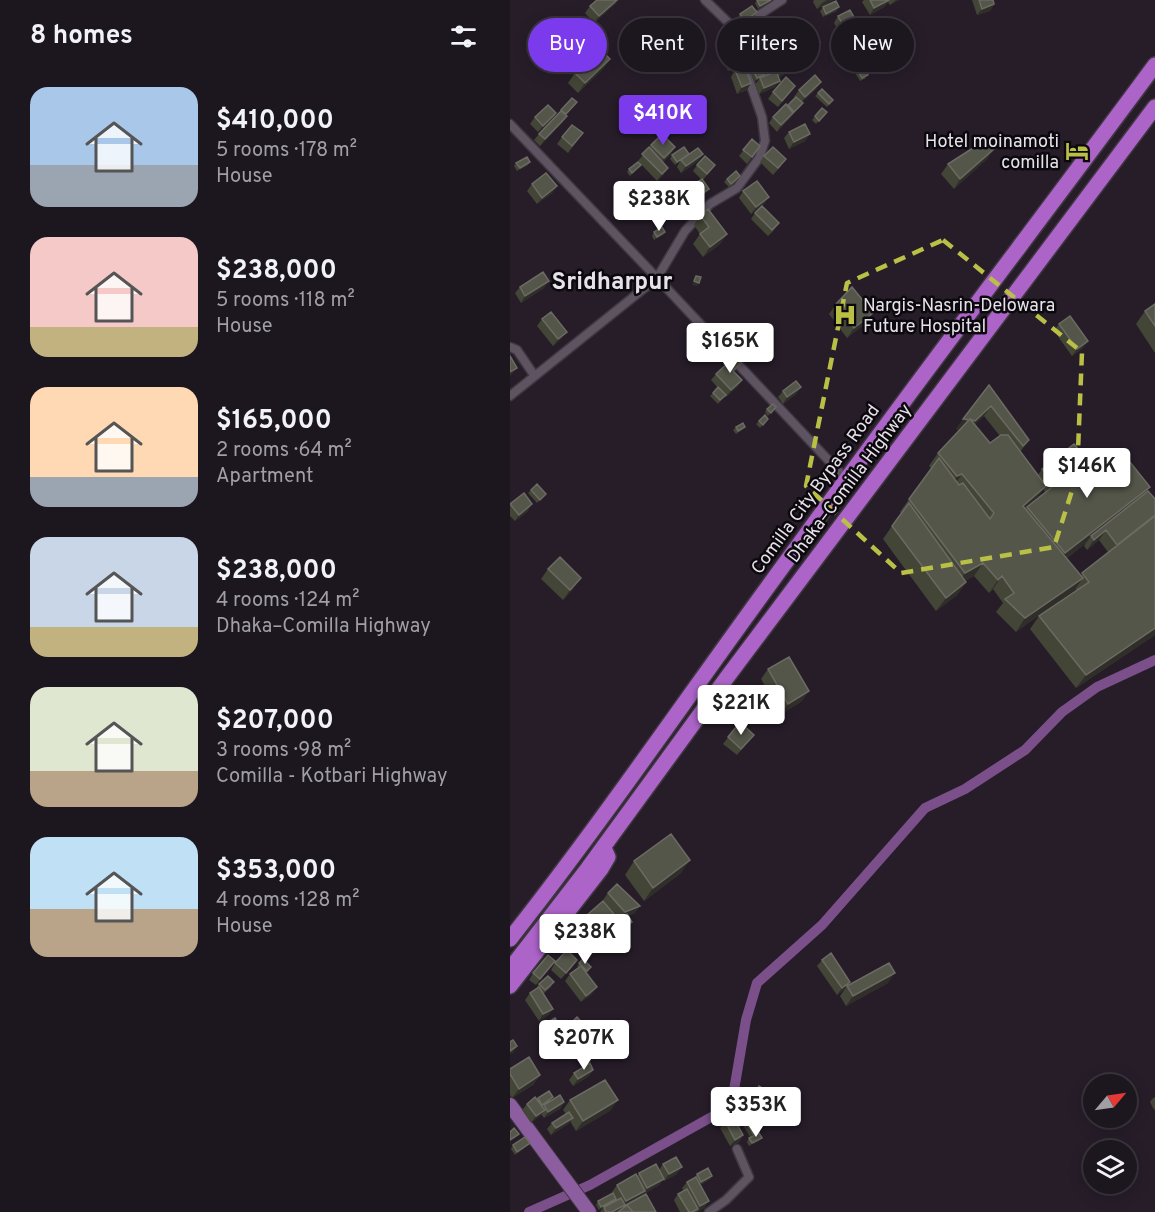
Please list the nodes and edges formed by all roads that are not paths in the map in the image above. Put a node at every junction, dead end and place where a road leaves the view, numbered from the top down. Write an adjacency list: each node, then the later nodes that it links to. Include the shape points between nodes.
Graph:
1 (705, 0): 3 (street)
2 (782, 0): 4 (street)
3 (724, 18)
4 (754, 18)
5 (1155, 65): 13 (highway, Comilla City Bypass Road)
6 (746, 72): 9 (street, via 762,117 765,141 759,158 737,188 710,204 685,231)
7 (1155, 107): 15 (highway, Dhaka–Comilla Highway)
8 (510, 124): 9 (street)
9 (657, 278): 11 (street); 13 (street)
10 (510, 347): 11 (street, via 517,350)
11 (534, 375): 12 (street)
12 (510, 396)
13 (846, 479): 14 (highway, Comilla City Bypass Road)
14 (588, 836): 15 (highway); 16 (highway, via 579,836); 17 (highway, Comilla City Bypass Road)
15 (604, 847): 18 (highway, Dhaka–Comilla Highway); 19 (highway, via 608,857 601,869)
16 (510, 923)
17 (510, 939)
18 (510, 969)
19 (510, 986)
20 (510, 1105): 22 (main road)
21 (737, 1149): 23 (street, via 748,1177)
22 (587, 1209)
23 (709, 1212)

